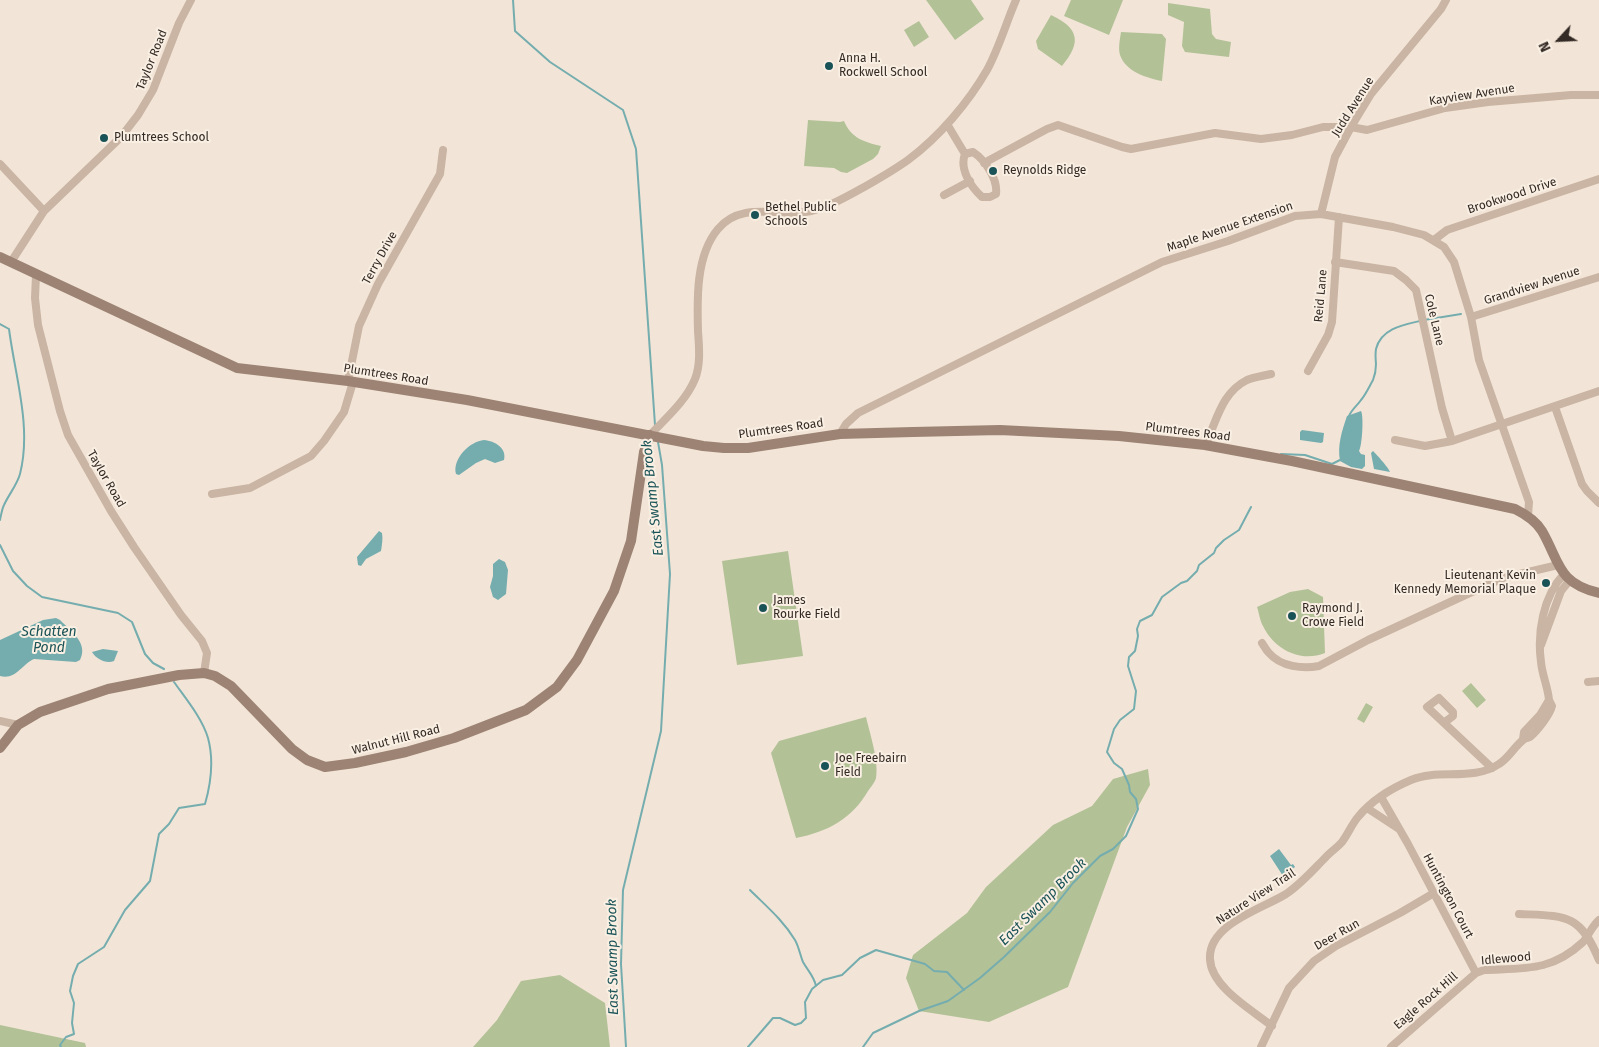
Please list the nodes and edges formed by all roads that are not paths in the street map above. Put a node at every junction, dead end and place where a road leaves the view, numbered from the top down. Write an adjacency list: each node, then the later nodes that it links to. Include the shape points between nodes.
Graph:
1 (191, 0): 14 (street, Taylor Road, via 154,90 138,115 121,136)
2 (1016, 0): 5 (street, via 980,82)
3 (1446, 0): 6 (street, Judd Avenue, via 1371,94)
4 (1599, 95): 6 (street, Kayview Avenue, via 1488,102 1445,108 1366,130)
5 (946, 124): 8 (street); 31 (street, via 908,160 834,203 809,211 746,212 718,228 704,258 697,289 699,353 696,378 684,398)
6 (1351, 127): 9 (street, via 1323,127 1274,139 1215,133 1131,149 1058,125); 15 (street, Judd Avenue, via 1335,157)
7 (443, 150): 26 (street, Terry Drive, via 440,174 378,284 359,326)
8 (965, 154): 9 (street, via 973,152); 12 (street, via 962,160)
9 (984, 163): 12 (street, via 997,186 996,194 982,197)
10 (0, 164): 14 (street)
11 (1599, 179): 17 (street, Brookwood Drive, via 1447,230)
12 (970, 181): 13 (street)
13 (944, 195)
14 (44, 211): 19 (street, Taylor Road)
15 (1321, 214): 16 (street, Maple Avenue Extension); 30 (street, Maple Avenue Extension, via 1295,216 1162,262 858,413)
16 (1339, 217): 17 (street, Maple Avenue Extension, via 1424,235); 20 (street, Reid Lane)
17 (1434, 240): 23 (street, Maple Avenue Extension, via 1444,247 1454,262)
18 (0, 257): 19 (main road, Plumtrees Road)
19 (11, 262): 21 (main road, Plumtrees Road)
20 (1335, 262): 24 (street, Reid Lane, via 1332,322); 33 (street, Cole Lane, via 1394,271 1416,290)
21 (36, 275): 26 (main road, Plumtrees Road, via 236,368); 42 (street, Taylor Road, via 38,325 68,435 134,547 202,641 207,653)
22 (1599, 276): 23 (street, Grandview Avenue)
23 (1471, 318): 29 (street, Maple Avenue Extension, via 1478,360)
24 (1308, 371)
25 (1271, 374): 34 (street, via 1249,379 1235,388 1224,400)
26 (351, 381): 31 (main road, Plumtrees Road); 35 (street, Terry Drive, via 344,412 311,456 250,488)
27 (1599, 391): 28 (street)
28 (1555, 407): 29 (street); 36 (street, via 1582,484)
29 (1502, 425): 33 (street); 37 (street, Maple Avenue Extension, via 1529,502)
30 (840, 434): 31 (main road, Plumtrees Road, via 739,448 714,448); 34 (main road, Plumtrees Road, via 1000,430 1120,436)
31 (651, 435): 42 (main road, Walnut Hill Road, via 644,452 631,541 614,591 576,660 557,687 526,710 454,738 406,752 325,767 292,749 232,686)
32 (1395, 440): 33 (street, via 1425,446)
33 (1452, 441)
34 (1205, 445): 37 (main road, Plumtrees Road, via 1507,507)
35 (212, 494)
36 (1599, 503)
37 (1528, 516): 38 (main road, via 1541,529)
38 (1558, 565): 39 (main road); 41 (street, via 1487,585 1319,666 1310,668 1287,664 1276,659)
39 (1567, 577): 40 (main road, via 1578,586); 49 (street, Nature View Trail, via 1554,587 1539,633 1540,661 1552,706 1550,712 1530,736)
40 (1599, 592)
41 (1262, 643)
42 (204, 672): 47 (main road, via 108,689 40,712)
43 (1599, 681): 44 (street)
44 (1588, 682)
45 (0, 721): 47 (street)
46 (1445, 722): 49 (street)
47 (18, 725): 48 (main road)
48 (0, 748)
49 (1492, 768): 50 (street, Nature View Trail, via 1474,774 1422,776)
50 (1381, 798): 51 (street, Nature View Trail); 52 (street, Huntington Court)
51 (1367, 808): 52 (street, Huntington Court); 59 (street, Nature View Trail, via 1341,842 1305,879 1287,893 1227,926 1210,949 1211,965 1217,980)
52 (1400, 830): 53 (street, Huntington Court)
53 (1434, 893): 58 (street, Huntington Court); 59 (street, Deer Run, via 1314,961 1289,988)
54 (1519, 914): 56 (street, via 1563,918 1582,928)
55 (1599, 920): 56 (street, Idlewood)
56 (1588, 936): 57 (street); 58 (street, Idlewood, via 1555,962 1538,967)
57 (1599, 960)
58 (1476, 973): 61 (street, Eagle Rock Hill)
59 (1272, 1026): 60 (street, Deer Run)
60 (1261, 1047)
61 (1391, 1047)

